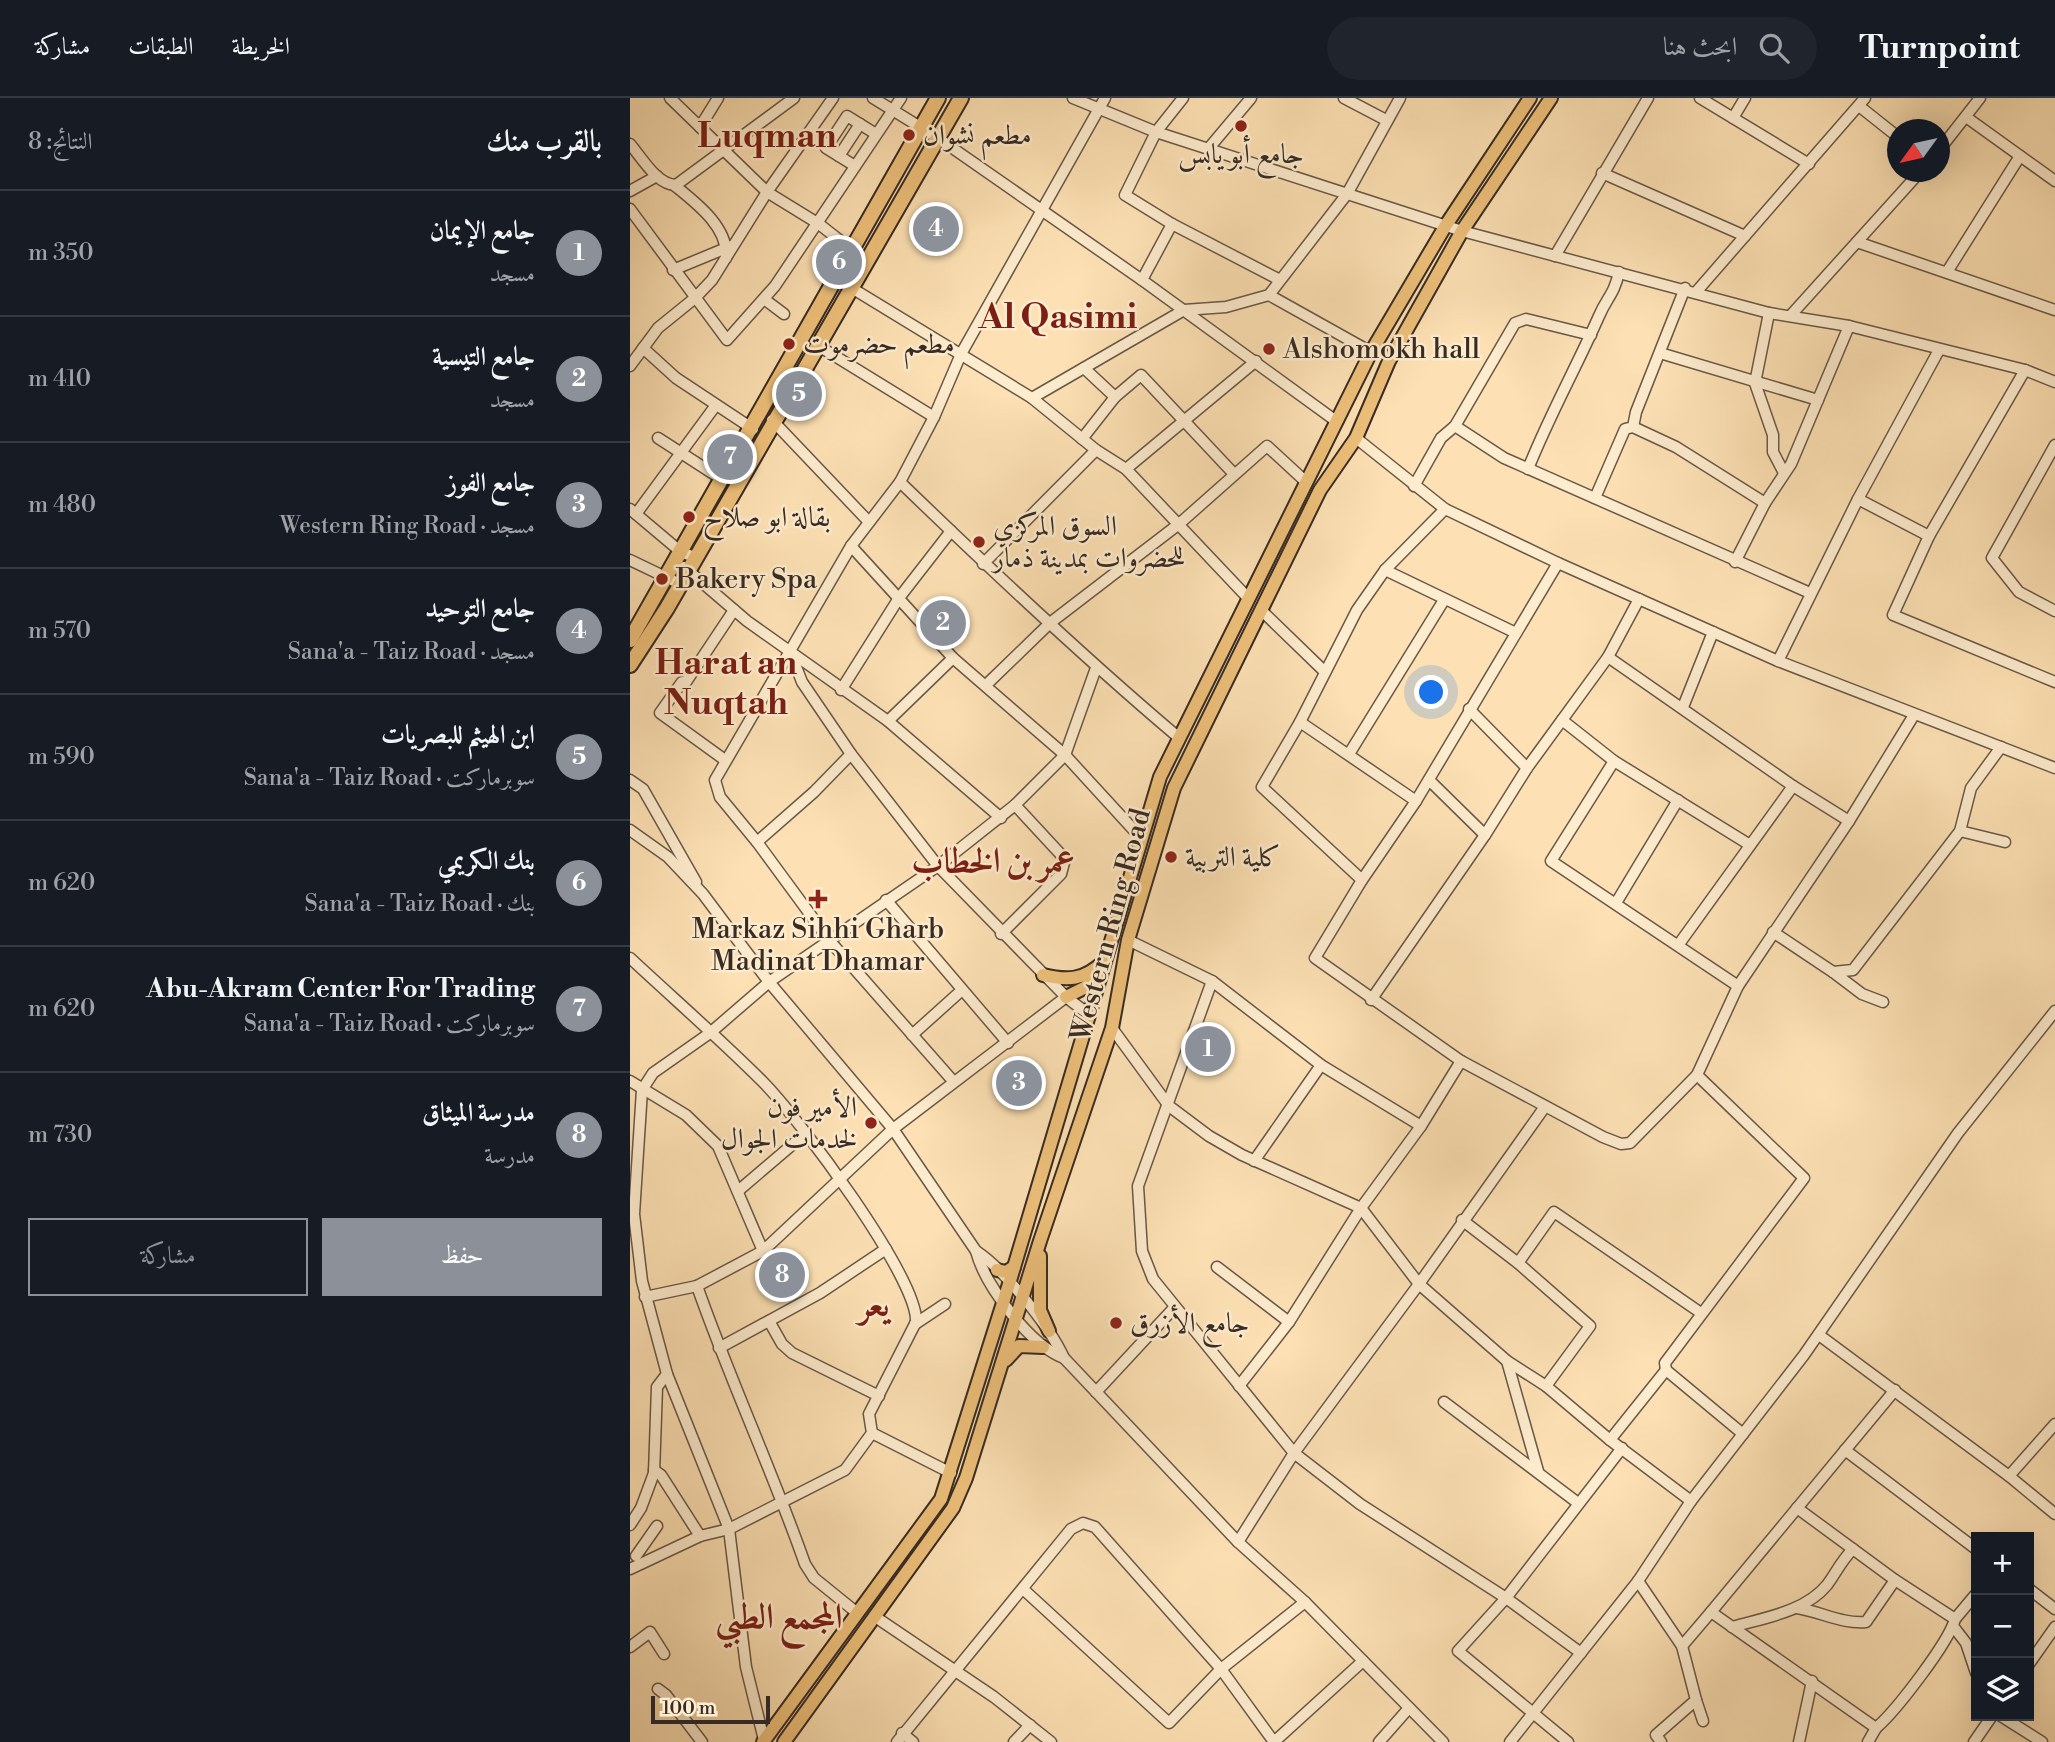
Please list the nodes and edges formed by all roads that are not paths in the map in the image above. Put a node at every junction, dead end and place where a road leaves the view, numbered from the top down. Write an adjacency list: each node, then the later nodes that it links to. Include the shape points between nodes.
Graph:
1 (670, 98): 29 (street)
2 (718, 98): 29 (street)
3 (794, 98): 37 (street)
4 (833, 98): 48 (street)
5 (873, 98): 22 (street)
6 (901, 98): 22 (street)
7 (938, 98): 30 (highway)
8 (961, 98): 34 (highway)
9 (1073, 98): 23 (street)
10 (1105, 98): 23 (street)
11 (1182, 98): 31 (street)
12 (1251, 98): 36 (street)
13 (1344, 98): 26 (street)
14 (1400, 98): 26 (street)
15 (1530, 98): 54 (main road, Western Ring Road)
16 (1551, 98): 55 (main road, Western Ring Road)
17 (1648, 98): 42 (street)
18 (1700, 98): 25 (street)
19 (1745, 98): 25 (street)
20 (1980, 98): 24 (street)
21 (1862, 102): 28 (street); 40 (street)
22 (892, 110): 30 (street); 32 (street)
23 (1097, 110): 31 (street); 51 (street)
24 (1966, 117): 33 (street); 39 (street)
25 (1733, 118): 40 (street)
26 (1386, 120): 49 (street)
27 (860, 124): 32 (street); 38 (street); 38 (street, via 847,116 837,129 826,148)
28 (1887, 126)
29 (700, 127): 37 (street)
30 (920, 128): 34 (street); 58 (highway)
31 (1156, 132): 36 (street); 53 (street, via 1125,195)
32 (876, 134): 41 (street)
33 (1950, 137)
34 (938, 138): 51 (street); 66 (highway)
35 (630, 144): 43 (street)
36 (1209, 148): 49 (street)
37 (721, 149): 46 (street); 48 (street)
38 (839, 156): 41 (street)
39 (2020, 156): 44 (street); 63 (street)
40 (1808, 164): 56 (street)
41 (855, 166): 52 (street)
42 (1602, 173): 56 (street); 60 (street)
43 (657, 176): 46 (street); 47 (street)
44 (2055, 181)
45 (1911, 182): 57 (street)
46 (674, 185): 59 (street, via 718,228)
47 (630, 191)
48 (767, 192): 52 (street); 59 (street)
49 (1347, 194): 54 (street); 65 (street)
50 (630, 209): 61 (street)
51 (1041, 212): 64 (street); 85 (street)
52 (819, 224): 58 (street); 72 (street)
53 (1172, 224): 64 (street); 65 (street)
54 (1446, 225): 55 (street); 83 (main road, Western Ring Road)
55 (1462, 231): 60 (street); 88 (main road, Western Ring Road)
56 (1745, 236): 68 (street)
57 (1857, 242): 63 (street); 77 (street)
58 (852, 250): 103 (highway)
59 (729, 251): 61 (street); 71 (street)
60 (1555, 256): 62 (street)
61 (673, 270): 71 (street)
62 (1619, 272): 67 (street); 80 (street, via 1614,295)
63 (1947, 272): 74 (street)
64 (1142, 280): 69 (street)
65 (1280, 280): 70 (street)
66 (850, 287): 81 (highway); 85 (street)
67 (1685, 288): 68 (street); 84 (street)
68 (1696, 291): 75 (street)
69 (1163, 295): 73 (street); 78 (street, via 1171,310)
70 (1269, 295): 73 (street, via 1226,307); 83 (street)
71 (695, 298): 72 (street, via 727,340); 86 (street, via 658,328)
72 (765, 299): 76 (street)
73 (1184, 310): 78 (street); 87 (street)
74 (2055, 310)
75 (1769, 313): 77 (street); 92 (street)
76 (784, 314)
77 (1791, 314): 79 (street)
78 (1166, 321): 89 (street)
79 (1849, 326): 82 (street); 95 (street)
80 (1591, 335): 101 (street, via 1526,319 1516,323); 111 (street)
81 (817, 345): 97 (street); 98 (highway)
82 (1939, 350): 90 (street); 119 (street)
83 (1371, 352): 88 (main road); 100 (main road, Western Ring Road)
84 (1660, 353): 92 (street); 102 (street)
85 (961, 354): 94 (street); 97 (street)
86 (635, 356): 96 (street)
87 (1256, 361): 99 (street); 100 (street)
88 (1389, 361): 105 (main road, Western Ring Road)
89 (1084, 368): 93 (street); 94 (street)
90 (2025, 370): 91 (street); 126 (street)
91 (2055, 382)
92 (1755, 383): 95 (street); 112 (street, via 1773,435 1773,452)
93 (1115, 397): 99 (street, via 1141,375); 106 (street)
94 (1032, 398): 106 (street)
95 (1818, 400): 112 (street)
96 (716, 405): 103 (street); 109 (street)
97 (934, 417): 116 (street)
98 (772, 420): 123 (street); 129 (highway)
99 (1186, 421): 110 (street); 113 (street)
100 (1336, 421): 115 (main road, Western Ring Road)
101 (1455, 426): 111 (street); 117 (street, via 1441,438)
102 (1633, 427): 118 (street, via 1625,429); 120 (street, via 1676,447)
103 (752, 429): 114 (highway)
104 (658, 438): 109 (street)
105 (1356, 438): 117 (street); 141 (main road, Western Ring Road, via 1320,490)
106 (1082, 439): 108 (street)
107 (2055, 445): 142 (street, via 1992,558 2019,592)
108 (1096, 450): 110 (street); 132 (street)
109 (682, 451): 114 (street); 122 (street)
110 (1126, 469): 124 (street)
111 (1528, 469): 118 (street)
112 (1784, 473): 120 (street)
113 (1234, 474): 115 (street, via 1266,446); 124 (street)
114 (723, 480): 129 (highway)
115 (1305, 481): 137 (main road, Western Ring Road)
116 (900, 482): 123 (street); 125 (street)
117 (1414, 486): 121 (street)
118 (1595, 498): 130 (street)
119 (1858, 499): 126 (street); 135 (street)
120 (1765, 503): 130 (street)
121 (1445, 509): 131 (street); 133 (street)
122 (633, 511): 129 (street)
123 (869, 522): 127 (street)
124 (1180, 524): 137 (street); 143 (street)
125 (951, 531): 132 (street); 136 (street)
126 (1930, 536): 154 (street, via 1893,615)
127 (851, 546): 136 (street); 147 (street)
128 (630, 560): 134 (street)
129 (685, 560): 134 (highway); 140 (street)
130 (1735, 562): 135 (street)
131 (1558, 563): 138 (street); 145 (street)
132 (983, 564): 143 (street)
133 (1385, 570): 139 (street); 153 (street, via 1357,610)
134 (674, 580): 146 (highway); 151 (highway)
135 (1810, 593): 150 (street)
136 (899, 598): 149 (street); 156 (street)
137 (1248, 598): 141 (main road); 163 (main road, Western Ring Road)
138 (1639, 599): 144 (street); 148 (street)
139 (1444, 600): 145 (street); 166 (street)
140 (734, 610): 147 (street); 168 (street, via 660,713)
141 (1261, 610): 153 (street); 187 (main road, Western Ring Road, via 1174,788)
142 (2055, 611)
143 (1050, 623): 152 (street); 155 (street)
144 (1713, 632): 150 (street); 157 (street)
145 (1516, 633): 158 (street)
146 (630, 640)
147 (790, 651): 156 (street); 165 (street, via 802,682); 168 (street)
148 (1608, 657): 157 (street); 160 (street)
149 (953, 658): 155 (street); 161 (street)
150 (1778, 661): 159 (street)
151 (630, 665)
152 (1096, 668): 163 (street); 167 (street)
153 (1325, 672): 162 (street)
154 (2055, 682)
155 (986, 685): 167 (street)
156 (841, 690): 161 (street)
157 (1683, 707): 174 (street)
158 (1469, 709): 170 (street); 173 (street)
159 (1914, 715): 164 (street); 179 (street)
160 (1562, 720): 169 (street); 170 (street)
161 (888, 721): 178 (street)
162 (1300, 722): 166 (street); 189 (street, via 1262,787)
163 (1178, 737): 183 (main road, Western Ring Road)
164 (2001, 747): 171 (street); 181 (street, via 1971,788)
165 (851, 754): 184 (street); 188 (street)
166 (1349, 754): 175 (street)
167 (1065, 755): 177 (street); 183 (street)
168 (724, 760): 184 (street, via 715,780 720,797)
169 (1614, 761): 176 (street); 192 (street, via 1550,861)
170 (1527, 768): 182 (street)
171 (2055, 768)
172 (630, 780): 190 (street, via 643,789)
173 (1429, 780): 175 (street); 182 (street)
174 (1793, 786): 179 (street); 186 (street)
175 (1416, 800): 189 (street)
176 (1678, 800): 186 (street); 192 (street)
177 (1015, 805): 178 (street); 194 (street, via 1065,859 1060,874)
178 (1002, 818): 188 (street)
179 (1849, 821): 193 (street)
180 (630, 830): 190 (street, via 668,857)
181 (1960, 831): 185 (street); 200 (street, via 1853,970)
182 (1485, 835): 207 (street)
183 (1141, 838): 187 (main road); 199 (main road, Western Ring Road)
184 (757, 842): 195 (street)
185 (2005, 842)
186 (1750, 845): 197 (street)
187 (1154, 849): 196 (main road, Western Ring Road)
188 (938, 866): 191 (street); 194 (street)
189 (1362, 880): 207 (street, via 1315,958)
190 (703, 894): 203 (street)
191 (886, 900): 195 (street); 205 (street)
192 (1616, 903): 197 (street)
193 (1773, 932): 200 (street); 204 (street)
194 (1001, 934): 201 (street)
195 (829, 940): 203 (street); 213 (street)
196 (1128, 940): 202 (street); 211 (main road, Western Ring Road)
197 (1679, 944): 204 (street)
198 (630, 958): 212 (street)
199 (1103, 962): 201 (main road, via 1087,976 1063,980); 206 (main road, via 1086,987); 210 (main road, Western Ring Road)
200 (1833, 972): 208 (street, via 1862,994)
201 (1043, 975): 206 (street)
202 (1212, 981): 216 (street); 221 (street)
203 (769, 982): 212 (street); 224 (street)
204 (1738, 986): 217 (street)
205 (962, 990): 213 (street); 214 (street)
206 (1066, 997): 210 (street); 214 (street)
207 (1371, 1000): 215 (street)
208 (1883, 1002)
209 (2055, 1012): 254 (street, via 1958,1133)
210 (1088, 1014): 237 (main road, Western Ring Road)
211 (1112, 1028): 221 (street); 232 (main road, Western Ring Road)
212 (710, 1033): 220 (street, via 653,1073); 225 (street, via 765,1083)
213 (912, 1035): 219 (street)
214 (1008, 1043): 219 (street)
215 (1461, 1061): 222 (street); 223 (street)
216 (1321, 1065): 223 (street); 226 (street)
217 (1697, 1075): 222 (street, via 1630,1143 1620,1144); 248 (street, via 1804,1178)
218 (630, 1081): 220 (street)
219 (953, 1081): 224 (street)
220 (642, 1090): 228 (street, via 685,1115 718,1146); 230 (street)
221 (1169, 1106): 226 (street, via 1209,1136); 247 (street, via 1138,1186 1142,1251 1153,1279)
222 (1544, 1108): 231 (street)
223 (1421, 1126): 229 (street)
224 (892, 1129): 227 (street); 235 (street)
225 (806, 1133): 227 (street); 228 (street)
226 (1254, 1160): 229 (street)
227 (840, 1182): 233 (street); 234 (street)
228 (738, 1191): 234 (street)
229 (1362, 1208): 241 (street); 251 (street)
230 (632, 1213): 243 (street)
231 (1462, 1220): 236 (street); 241 (street)
232 (1040, 1241): 244 (main road, Western Ring Road); 253 (main road, via 1040,1310)
233 (886, 1249): 250 (street); 252 (street, via 917,1309)
234 (763, 1251): 242 (street)
235 (976, 1251): 239 (street); 245 (street)
236 (1518, 1263): 248 (street, via 1553,1212); 263 (street, via 1590,1326)
237 (1014, 1267): 239 (main road, via 1006,1272); 240 (main road, Western Ring Road)
238 (1217, 1267): 251 (street)
239 (997, 1270): 240 (street)
240 (1009, 1284): 244 (street); 245 (main road, Western Ring Road)
241 (1419, 1284): 258 (street); 274 (street)
242 (697, 1286): 243 (street); 256 (street)
243 (645, 1297): 261 (street)
244 (1023, 1298): 249 (main road, Western Ring Road); 253 (street)
245 (1004, 1301): 249 (street); 277 (main road, Western Ring Road)
246 (945, 1304): 252 (street)
247 (1174, 1308): 262 (street); 265 (street)
248 (1701, 1313): 260 (street, via 1665,1363)
249 (1017, 1320): 255 (street); 259 (main road, Western Ring Road)
250 (769, 1321): 256 (street); 266 (street, via 792,1353)
251 (1289, 1322): 262 (street)
252 (915, 1324): 266 (street)
253 (1049, 1331): 257 (street)
254 (1819, 1335): 264 (street); 270 (street)
255 (1043, 1347): 257 (street); 259 (main road, via 1019,1346)
256 (719, 1348): 280 (street)
257 (1064, 1358): 265 (street)
258 (1507, 1361): 263 (street); 276 (street)
259 (1003, 1363): 305 (main road, Western Ring Road, via 953,1508)
260 (1666, 1370): 270 (street); 271 (street)
261 (667, 1374): 275 (street, via 657,1387); 286 (street)
262 (1239, 1386): 274 (street)
263 (1546, 1386): 271 (street)
264 (1895, 1390): 273 (street); 278 (street)
265 (1096, 1392): 288 (street)
266 (879, 1396): 269 (street, via 869,1413)
267 (1444, 1402): 276 (street)
268 (2055, 1424): 278 (street)
269 (872, 1433): 277 (street); 280 (street, via 845,1470)
270 (1743, 1434): 279 (street)
271 (1610, 1440): 272 (street)
272 (1622, 1448): 279 (street); 281 (street)
273 (1845, 1450): 282 (street); 289 (street)
274 (1294, 1453): 288 (street); 299 (street, via 1360,1504)
275 (654, 1471): 284 (street); 287 (street)
276 (1538, 1471): 281 (street)
277 (951, 1473): 303 (main road, Western Ring Road, via 941,1499)
278 (2009, 1476): 283 (street)
279 (1691, 1500): 295 (street)
280 (783, 1503): 286 (street); 303 (street, via 814,1578)
281 (1578, 1503): 299 (street)
282 (1797, 1508): 290 (street); 304 (street)
283 (2055, 1514)
284 (630, 1525)
285 (657, 1526): 291 (street)
286 (729, 1529): 287 (street); 329 (street, via 746,1667)
287 (701, 1536): 292 (street)
288 (1238, 1542): 300 (street)
289 (1971, 1545)
290 (1853, 1549): 294 (street); 301 (street, via 1826,1586)
291 (633, 1554): 292 (street)
292 (646, 1562): 293 (street)
293 (630, 1569)
294 (1895, 1580): 301 (street, via 1866,1622 1846,1624 1822,1612); 306 (street)
295 (1638, 1581): 309 (street); 311 (street)
296 (1023, 1589): 316 (street, via 1168,1723); 316 (street, via 1071,1529 1083,1522 1095,1527); 317 (street)
297 (2034, 1593): 302 (street)
298 (1975, 1595): 306 (street)
299 (1506, 1598): 311 (street); 322 (street, via 1458,1651)
300 (1305, 1602): 315 (street); 316 (street)
301 (1797, 1608): 307 (street)
302 (2055, 1609)
303 (856, 1612): 329 (main road, Western Ring Road)
304 (1712, 1612): 307 (street); 309 (street)
305 (874, 1616): 317 (street); 331 (main road, Western Ring Road)
306 (1954, 1622): 313 (street); 327 (street, via 1949,1637 1892,1714)
307 (1731, 1626): 318 (street)
308 (2055, 1627): 314 (street)
309 (1682, 1646): 320 (street)
310 (630, 1647): 312 (street, via 650,1632)
311 (1581, 1653): 322 (street)
312 (664, 1654)
313 (1971, 1658)
314 (2033, 1658)
315 (1363, 1661): 321 (street); 335 (street)
316 (1221, 1669): 335 (street)
317 (956, 1671): 326 (street); 328 (street)
318 (1812, 1681): 327 (street); 341 (street)
319 (658, 1689): 330 (street)
320 (1696, 1700): 323 (street); 340 (street, via 1656,1735)
321 (1409, 1708): 336 (street); 337 (street)
322 (1531, 1714): 338 (street); 339 (street)
323 (1703, 1721)
324 (1989, 1721): 343 (street)
325 (2009, 1721): 344 (street)
326 (1030, 1725): 333 (street); 334 (street)
327 (1876, 1728): 342 (street)
328 (900, 1738): 332 (street)
329 (765, 1741)
330 (701, 1742)
331 (784, 1742)
332 (913, 1742)
333 (1014, 1742)
334 (1051, 1742)
335 (1274, 1742)
336 (1379, 1742)
337 (1443, 1742)
338 (1510, 1742)
339 (1568, 1742)
340 (1661, 1742)
341 (1799, 1742)
342 (1868, 1742)
343 (1974, 1742)
344 (2042, 1742)

